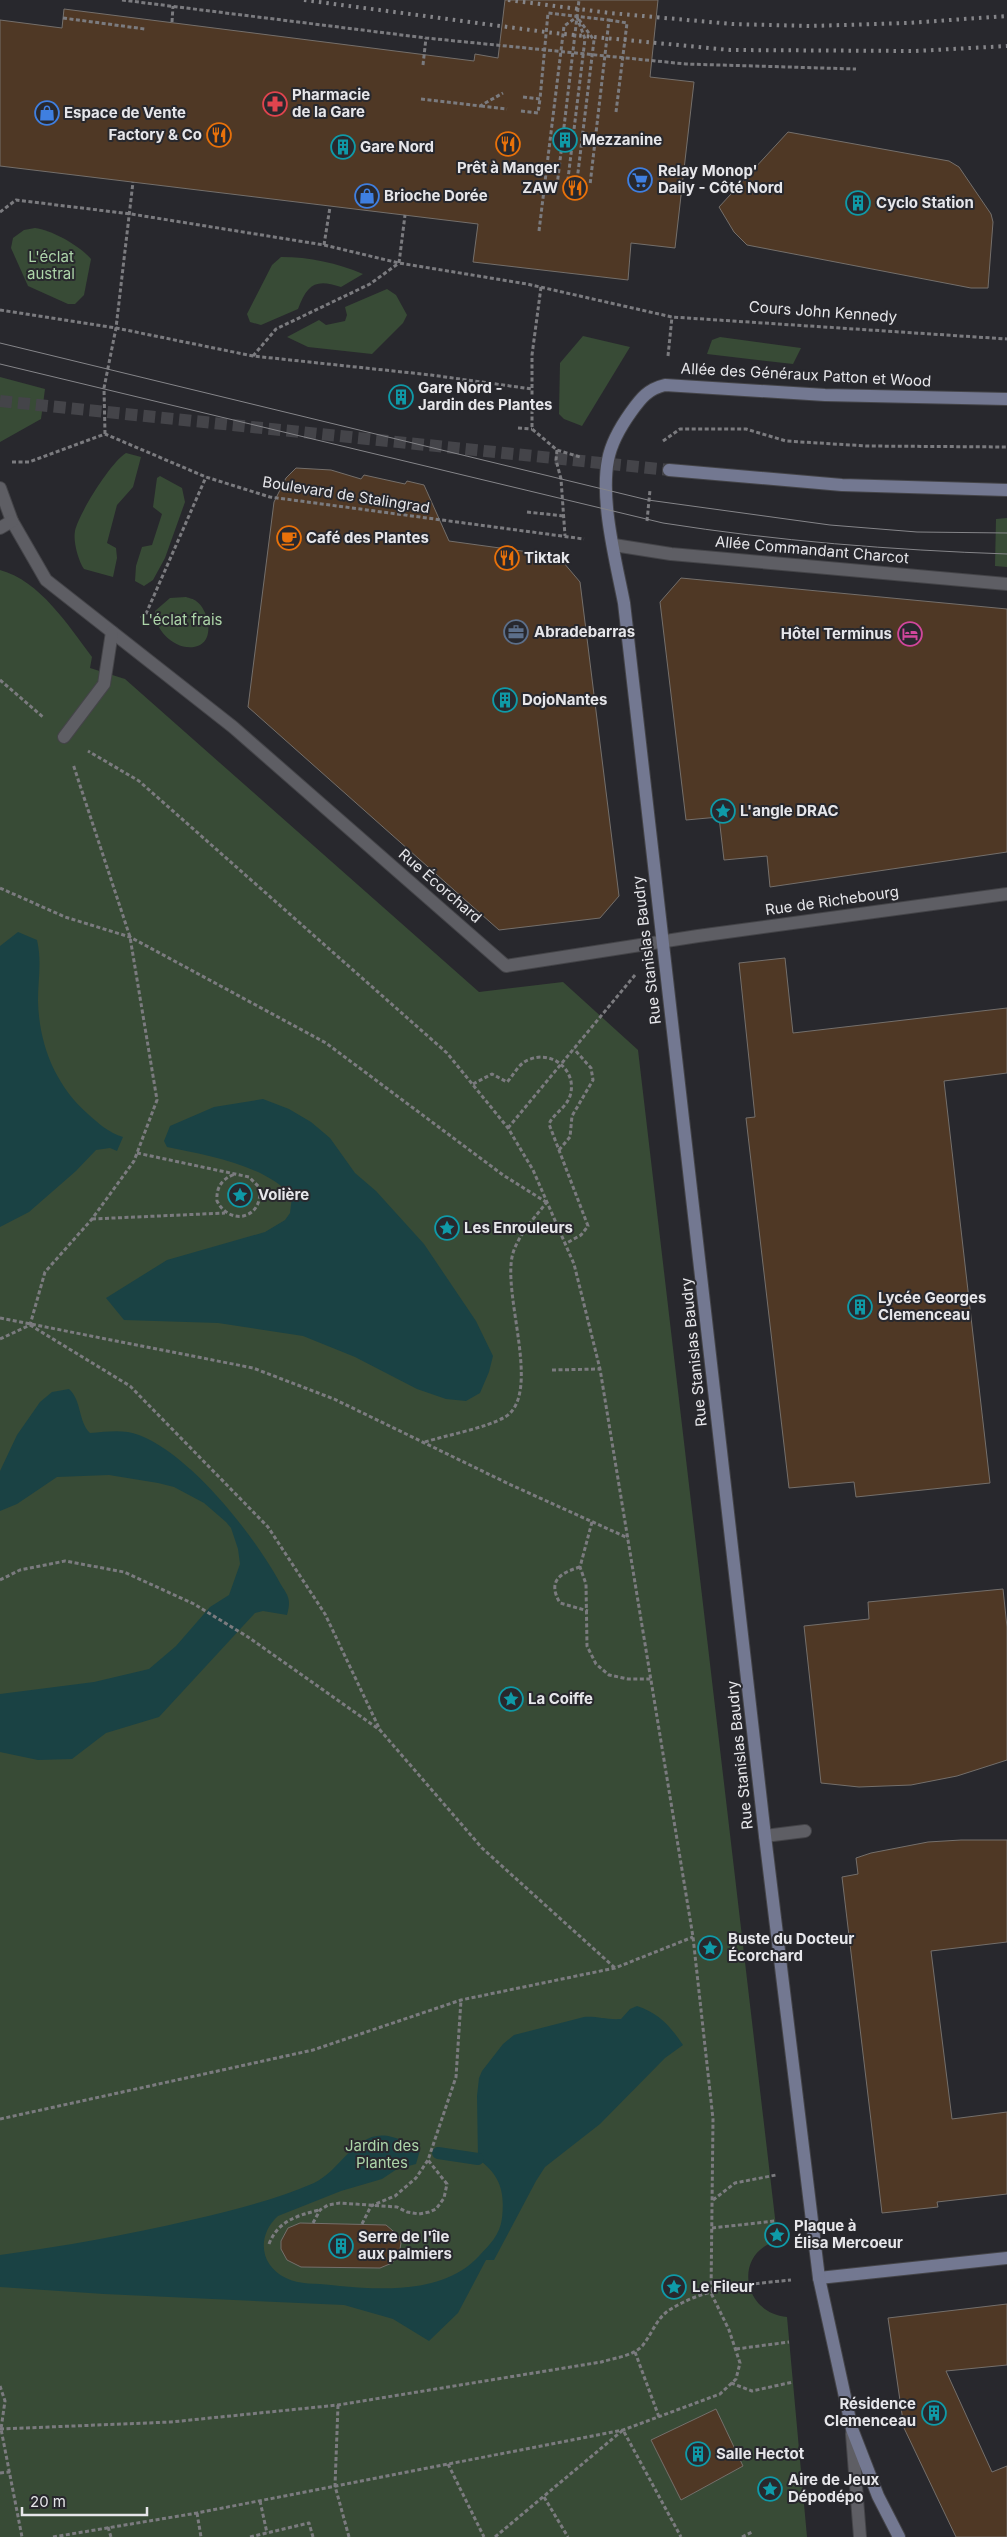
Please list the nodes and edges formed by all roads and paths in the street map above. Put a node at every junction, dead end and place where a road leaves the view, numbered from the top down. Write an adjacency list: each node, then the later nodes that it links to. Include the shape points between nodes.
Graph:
1 (122, 0): 3 (path)
2 (579, 0): 4 (path)
3 (173, 6): 7 (path); 9 (path)
4 (577, 17): 6 (path); 17 (path, via 548,13 538,113 521,111); 20 (path); 21 (path, via 585,39); 22 (path, via 594,40); 27 (path, via 564,26)
5 (63, 18): 8 (path)
6 (609, 20): 16 (path, via 627,23); 19 (path)
7 (172, 22)
8 (145, 29)
9 (426, 38): 10 (path); 11 (path, via 686,64)
10 (423, 65)
11 (856, 69)
12 (503, 94): 14 (path)
13 (421, 99): 14 (path)
14 (480, 106): 15 (path)
15 (507, 109)
16 (616, 112)
17 (540, 114)
18 (133, 182): 25 (path)
19 (590, 185)
20 (557, 186)
21 (567, 188)
22 (576, 189)
23 (330, 207): 28 (path)
24 (0, 212): 25 (path, Cours John Kennedy, via 16,200)
25 (131, 214): 28 (path, Cours John Kennedy); 33 (path)
26 (405, 215): 29 (path)
27 (540, 231)
28 (324, 245): 29 (path, Cours John Kennedy)
29 (399, 263): 30 (path, Cours John Kennedy); 35 (path, via 370,284 276,329)
30 (541, 287): 32 (path, Cours John Kennedy); 37 (path, via 532,355)
31 (0, 310): 33 (path)
32 (672, 317): 34 (path, Cours John Kennedy); 36 (path)
33 (116, 328): 35 (path); 42 (path, via 104,388)
34 (1007, 339)
35 (253, 356): 37 (path, via 431,375)
36 (665, 385): 38 (main road, Allée des Généraux Patton et Wood, via 825,395); 39 (main road, Allée des Généraux Patton et Wood, via 644,395)
37 (532, 390): 41 (path)
38 (1007, 399)
39 (622, 426): 53 (main road, Rue Stanislas Baudry, via 608,461 606,491)
40 (518, 428): 41 (path)
41 (532, 429): 49 (path, via 557,450)
42 (105, 434): 43 (path, via 29,462); 45 (path, Boulevard de Stalingrad)
43 (10, 462)
44 (669, 470): 47 (main road, via 842,485)
45 (206, 477): 52 (path, Boulevard de Stalingrad, via 270,497); 55 (path, via 145,616)
46 (0, 488): 50 (street, Rue Écorchard)
47 (1007, 490)
48 (528, 512): 49 (path)
49 (564, 516): 52 (path)
50 (12, 521): 51 (street); 55 (street, Rue Écorchard, via 46,580)
51 (0, 528)
52 (565, 536): 53 (path, Boulevard de Stalingrad)
53 (614, 544): 54 (street, Allée Commandant Charcot, via 671,554); 61 (main road, Rue Stanislas Baudry, via 624,603)
54 (1007, 584)
55 (112, 632): 57 (street, via 104,684); 61 (street, Rue Écorchard, via 233,727 506,966)
56 (0, 682): 57 (path)
57 (64, 737): 60 (path); 64 (path, via 139,781 447,1053)
58 (0, 888): 60 (path, via 66,916)
59 (1007, 894): 61 (street, Rue de Richebourg)
60 (130, 936): 67 (path, via 157,1100); 69 (path, via 326,1043 503,1175)
61 (663, 943): 62 (path); 87 (main road, Rue Stanislas Baudry)
62 (574, 1049): 63 (path); 66 (path, via 591,1068 594,1080 572,1116 570,1137)
63 (562, 1064): 64 (path, via 540,1056 523,1063 507,1082 492,1074); 65 (path); 66 (path, via 570,1078 570,1095 549,1124)
64 (473, 1084): 65 (path)
65 (508, 1128): 69 (path)
66 (559, 1150): 72 (path, via 588,1226 581,1235)
67 (137, 1153): 68 (path); 71 (path)
68 (235, 1174): 70 (path, via 223,1181 217,1194); 70 (path, via 242,1174 254,1182 258,1187 259,1201 246,1216)
69 (546, 1202): 72 (path); 78 (path, via 519,1240 510,1269 522,1366 520,1398 506,1416)
70 (226, 1212): 71 (path)
71 (92, 1219): 74 (path, via 45,1272)
72 (565, 1244): 76 (path, via 574,1264)
73 (0, 1318): 74 (path)
74 (30, 1325): 75 (path); 78 (path, via 253,1368 334,1399); 85 (path, via 130,1386 268,1527 325,1614)
75 (0, 1339)
76 (600, 1369): 77 (path); 80 (path)
77 (552, 1370)
78 (424, 1442): 79 (path)
79 (592, 1522): 80 (path); 81 (path)
80 (629, 1538): 84 (path)
81 (580, 1567): 83 (path, via 586,1584); 83 (path, via 557,1578 554,1587 560,1603)
82 (0, 1580): 85 (path, via 20,1570 65,1561 124,1572 194,1604 248,1637)
83 (588, 1611): 84 (path, via 586,1646 596,1664 609,1675)
84 (651, 1679): 88 (path)
85 (380, 1730): 89 (path, via 482,1848)
86 (805, 1831): 87 (street)
87 (765, 1836): 103 (main road, Rue Stanislas Baudry)
88 (693, 1937): 89 (path); 94 (path, via 713,2119)
89 (615, 1968): 90 (path)
90 (461, 2000): 91 (path, via 313,2050); 92 (path, via 456,2077)
91 (0, 2119)
92 (428, 2160): 95 (path, via 416,2178 395,2196); 95 (path, via 447,2184 444,2198 436,2209 419,2214 396,2207)
93 (776, 2175): 94 (path, via 735,2183)
94 (712, 2200): 100 (path)
95 (371, 2206): 96 (path, via 340,2204); 99 (path)
96 (320, 2210): 98 (path); 101 (path, via 301,2214 286,2222 274,2231)
97 (775, 2221): 100 (path)
98 (314, 2223)
99 (362, 2224)
100 (712, 2228): 105 (path)
101 (269, 2244)
102 (1007, 2258): 103 (main road)
103 (819, 2278): 115 (main road, Rue Stanislas Baudry)
104 (788, 2280): 105 (path, via 748,2284)
105 (711, 2293): 107 (path); 108 (path, via 661,2316)
106 (789, 2342): 107 (path)
107 (736, 2349): 110 (path, via 740,2364 736,2379)
108 (635, 2352): 112 (path, via 601,2362); 113 (path)
109 (793, 2382): 110 (path, via 752,2392)
110 (731, 2383): 113 (path, via 720,2394)
111 (0, 2386): 114 (path, via 5,2401)
112 (338, 2405): 114 (path, via 171,2422); 120 (path)
113 (659, 2417): 116 (path)
114 (1, 2429): 118 (path)
115 (852, 2429): 139 (street); 140 (main road, Rue Stanislas Baudry, via 878,2496)
116 (623, 2430): 117 (path); 121 (path); 137 (path)
117 (448, 2464): 120 (path); 134 (path)
118 (10, 2472): 119 (path); 127 (path)
119 (0, 2473)
120 (335, 2486): 122 (path); 133 (path)
121 (544, 2497): 135 (path); 136 (path)
122 (260, 2500): 123 (path); 126 (path)
123 (197, 2513): 124 (path); 130 (path)
124 (108, 2527): 128 (path); 129 (path)
125 (752, 2532): 138 (path)
126 (267, 2533): 131 (path); 132 (path, via 309,2523)
127 (22, 2537)
128 (53, 2537)
129 (110, 2537)
130 (201, 2537)
131 (250, 2537)
132 (313, 2537)
133 (349, 2537)
134 (484, 2537)
135 (495, 2537)
136 (568, 2537)
137 (681, 2537)
138 (742, 2537)
139 (860, 2537)
140 (899, 2537)

